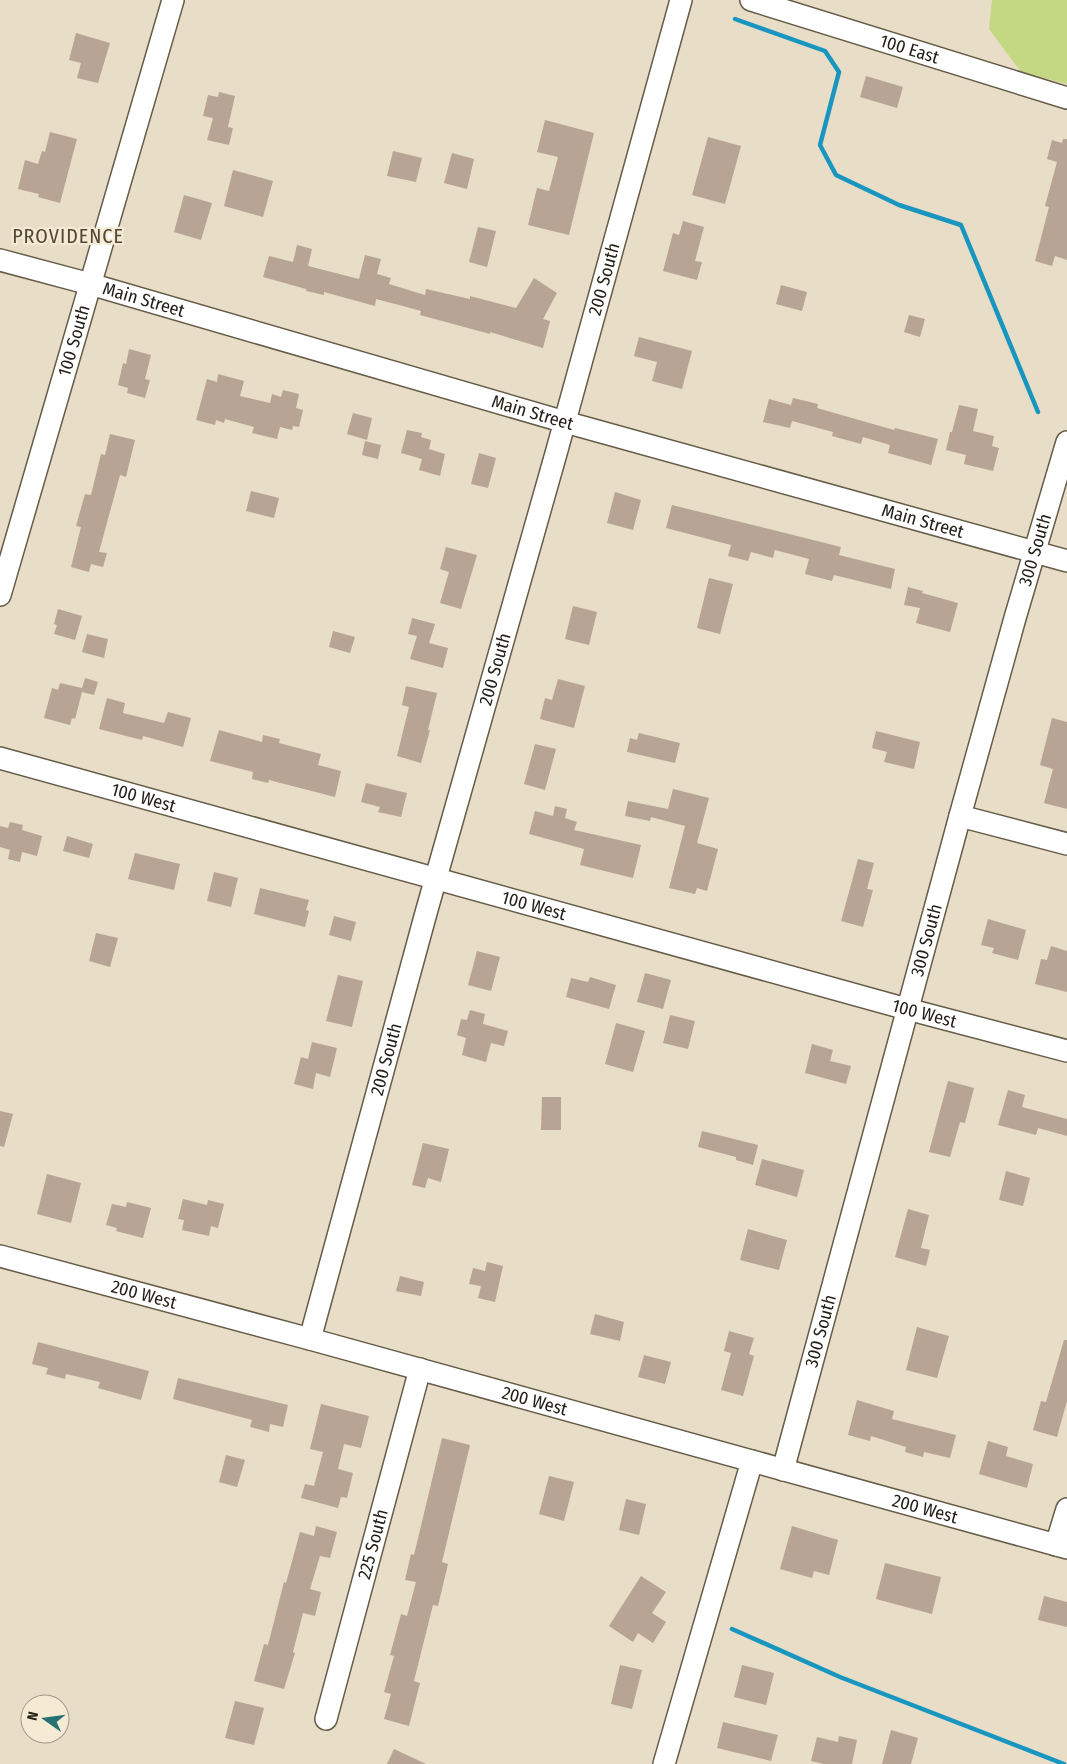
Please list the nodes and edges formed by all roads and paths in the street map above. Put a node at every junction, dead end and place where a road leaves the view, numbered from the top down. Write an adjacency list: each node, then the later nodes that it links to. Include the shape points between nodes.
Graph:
1 (173, 0): 6 (street, 100 South)
2 (681, 0): 7 (street, 200 South)
3 (751, 0): 4 (street, 100 East)
4 (1067, 98)
5 (0, 260): 6 (street, Main Street)
6 (90, 284): 7 (street, Main Street); 11 (street, 100 South)
7 (565, 422): 9 (street, Main Street); 15 (street, 200 South)
8 (1067, 442): 9 (street, 300 South)
9 (1034, 552): 10 (street, Main Street); 13 (street, 300 South)
10 (1067, 561)
11 (0, 596)
12 (0, 758): 15 (street, 100 West)
13 (960, 816): 14 (street); 16 (street, 300 South)
14 (1067, 844)
15 (436, 879): 16 (street, 100 West); 19 (street, 200 South)
16 (907, 1009): 17 (street, 100 West); 22 (street, 300 South)
17 (1067, 1051)
18 (0, 1256): 19 (street, 200 West)
19 (310, 1339): 20 (street, 200 West)
20 (420, 1369): 21 (street, 200 West); 25 (street, 225 South)
21 (752, 1461): 22 (street, 200 West); 26 (street)
22 (784, 1470): 24 (street, 200 West)
23 (1067, 1509): 24 (street)
24 (1062, 1547)
25 (326, 1718)
26 (664, 1764)

